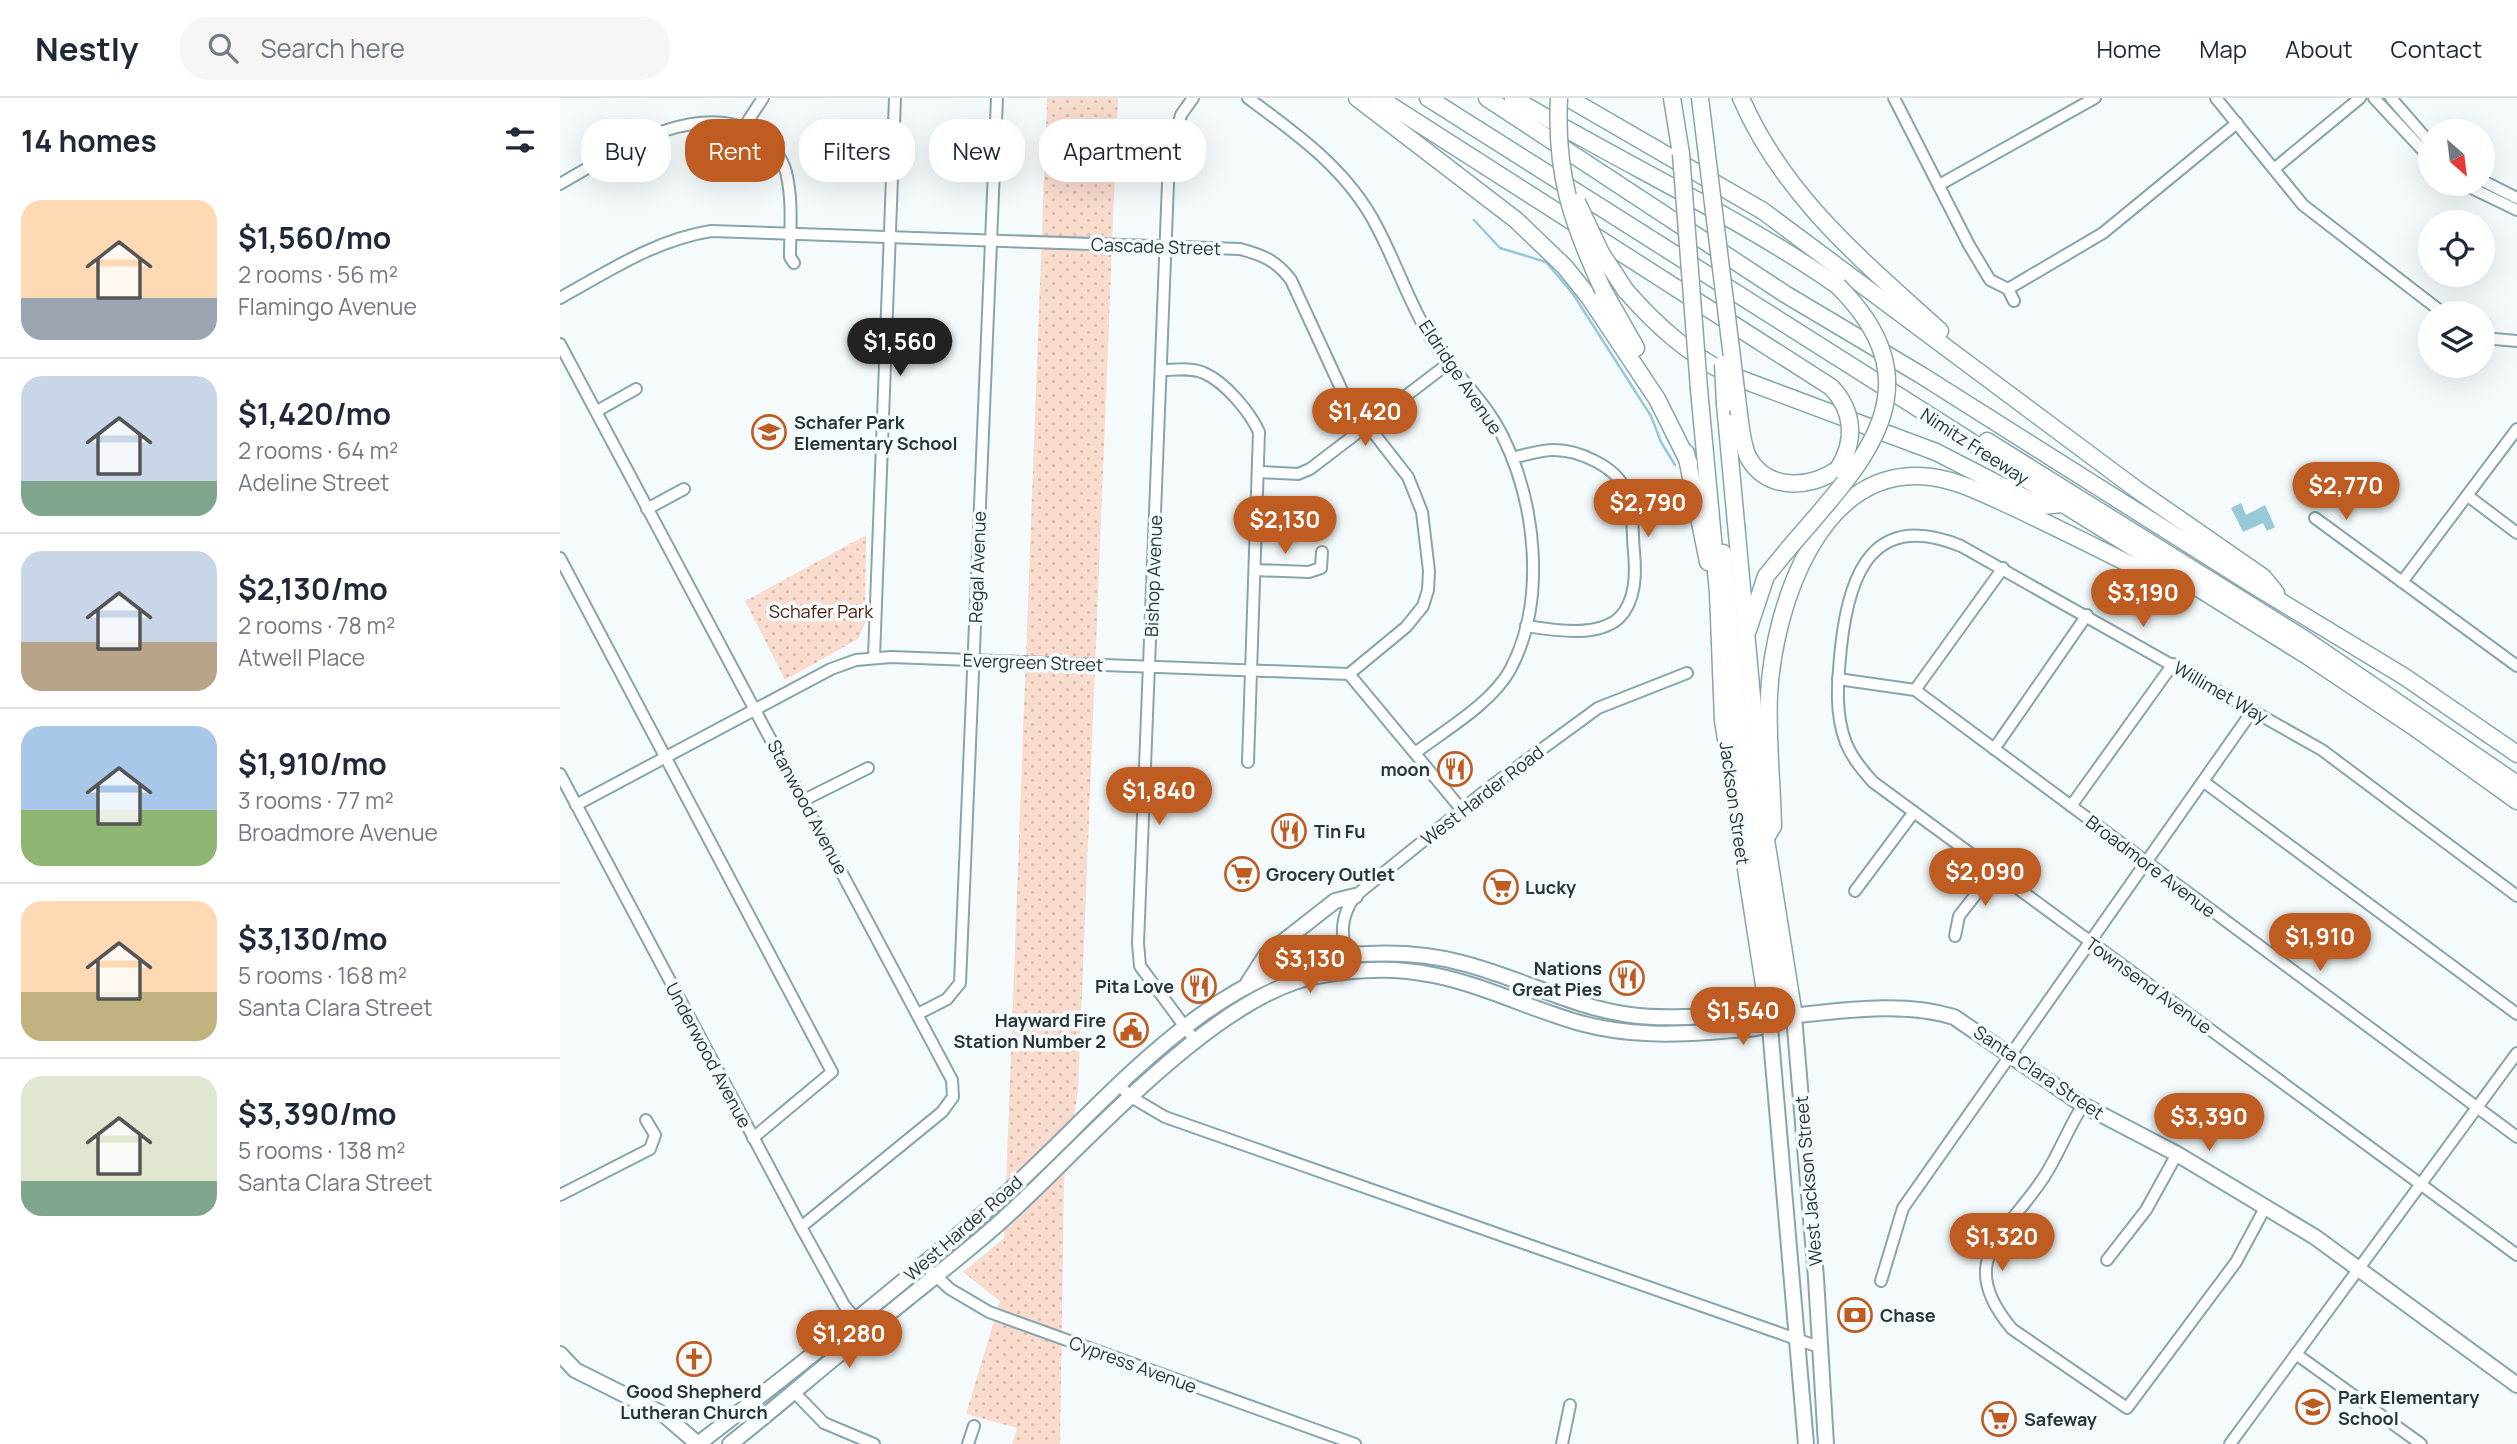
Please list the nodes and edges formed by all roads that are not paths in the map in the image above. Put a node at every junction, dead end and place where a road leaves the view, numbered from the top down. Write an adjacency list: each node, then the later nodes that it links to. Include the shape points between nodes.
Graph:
1 (763, 98): 24 (street)
2 (895, 98): 39 (street)
3 (997, 98): 40 (street, Regal Avenue)
4 (1193, 98): 41 (street, Bishop Avenue, via 1181,115 1169,158)
5 (1248, 98): 50 (street, Eldridge Avenue, via 1315,148 1352,188 1376,225 1427,332)
6 (1357, 98): 59 (highway, via 1516,220 1565,267 1657,399)
7 (1378, 98): 37 (highway, bridge, via 1831,387 1848,412 1850,445 1838,469 1818,481 1796,485 1776,481 1756,468 1747,455 1739,414)
8 (1428, 98): 63 (highway, Nimitz Freeway)
9 (1448, 98): 100 (highway, via 2306,640)
10 (1513, 98): 78 (highway, bridge, via 1708,206 1838,286 1864,316 1879,345 1886,402 1877,434 1865,457 1766,576)
11 (1559, 98): 28 (highway, bridge)
12 (1568, 98): 52 (highway, via 1763,211)
13 (1675, 98): 57 (highway, bridge)
14 (1700, 98): 37 (highway, bridge)
15 (1741, 98): 52 (highway, via 1789,184 1864,262)
16 (2095, 98): 32 (street)
17 (2216, 98): 25 (street)
18 (2360, 98): 30 (street)
19 (2374, 98): 27 (street)
20 (2391, 98): 26 (street)
21 (1494, 99): 73 (highway, Nimitz Freeway, via 1684,229)
22 (1898, 99): 32 (street)
23 (732, 119): 31 (street, via 689,116 664,125)
24 (749, 119)
25 (2237, 123): 30 (street); 43 (street, via 2103,233)
26 (2418, 129)
27 (2418, 145)
28 (1563, 167): 59 (highway, bridge, via 1572,216 1603,290 1668,402); 63 (highway, bridge, via 1601,253 1626,291 1662,331 1730,375 1936,452 2041,506)
29 (785, 169): 38 (street, via 791,199)
30 (2274, 169): 46 (street, via 2302,205)
31 (560, 184)
32 (1939, 185): 43 (street, via 1990,280)
33 (2496, 188): 35 (street)
34 (2488, 196): 36 (street)
35 (2517, 198)
36 (2517, 210)
37 (1714, 226): 78 (highway, Jackson Street, bridge)
38 (790, 232): 39 (street, Cascade Street); 42 (street); 44 (street, Cascade Street, via 711,231 680,237)
39 (890, 235): 40 (street, Cascade Street); 79 (street)
40 (990, 240): 41 (street, Cascade Street); 80 (street, Regal Avenue)
41 (1165, 247): 51 (street, Bishop Avenue); 55 (street, Cascade Street, via 1240,249 1280,266 1302,302 1344,395)
42 (794, 263)
43 (2008, 289): 45 (street)
44 (560, 298)
45 (2014, 301)
46 (2428, 301)
47 (2495, 339): 48 (street)
48 (2517, 341)
49 (560, 344): 54 (street, Stanwood Avenue)
50 (1449, 363): 55 (street); 58 (street, Eldridge Avenue, via 1489,412)
51 (1161, 370): 60 (street, via 1190,370 1214,379 1259,432); 83 (street, Bishop Avenue)
52 (1999, 384): 75 (highway, via 2136,489 2263,577)
53 (636, 389): 54 (street)
54 (597, 411): 64 (street, Stanwood Avenue)
55 (1368, 425): 60 (street, via 1310,470 1298,474); 86 (street, Cascade Street, via 1417,495 1429,590 1406,627)
56 (2517, 429): 62 (street)
57 (1704, 444): 74 (highway); 120 (highway, via 1727,574 1746,800)
58 (1512, 458): 77 (street, Eldridge Avenue, via 1525,501 1532,551 1533,592); 77 (street, via 1569,451 1611,470 1629,502 1635,563 1630,603 1617,620 1575,634)
59 (1689, 463): 74 (highway, via 1702,543)
60 (1260, 472): 71 (street)
61 (684, 489): 64 (street)
62 (2468, 496): 66 (street); 72 (street)
63 (2063, 504): 70 (highway, Nimitz Freeway)
64 (647, 509): 89 (street, Stanwood Avenue)
65 (2315, 518): 72 (street)
66 (2517, 533)
67 (1322, 552): 71 (street, via 1321,568 1309,572)
68 (560, 558): 94 (street)
69 (2003, 568): 76 (street, Willimet Way); 87 (street, Willimet Way, via 1951,542 1916,533 1893,538 1869,554 1845,607); 88 (street)
70 (2164, 568): 102 (highway, Nimitz Freeway, via 2352,685); 107 (highway, via 2139,569 1951,481 1913,476 1858,492 1814,542 1782,617 1769,693 1773,826)
71 (1255, 570): 84 (street)
72 (2402, 582): 82 (street)
73 (2250, 583): 75 (highway, Nimitz Freeway); 97 (highway, via 2260,601)
74 (1718, 593): 120 (highway, Jackson Street, via 1723,720)
75 (2283, 601): 93 (highway, Nimitz Freeway)
76 (2087, 615): 81 (street, Willimet Way); 91 (street)
77 (1526, 626): 92 (street, Eldridge Avenue, via 1509,671 1494,690)
78 (1745, 643): 107 (highway, Jackson Street)
79 (874, 657): 80 (street, Evergreen Street); 89 (street, Evergreen Street, via 831,669)
80 (974, 660): 83 (street, Evergreen Street); 118 (street, Regal Avenue, via 960,984 947,999)
81 (2172, 664): 90 (street, Willimet Way); 104 (street)
82 (2517, 666)
83 (1150, 667): 84 (street, Evergreen Street); 121 (street, Bishop Avenue, via 1140,965)
84 (1252, 670): 86 (street, Evergreen Street); 95 (street)
85 (1687, 673): 105 (street, West Harder Road, via 1598,708)
86 (1349, 674): 92 (street)
87 (1838, 679): 88 (street, Broadmore Avenue); 106 (street, Townsend Avenue, via 1838,715 1856,763 1873,782)
88 (1915, 690): 91 (street, Broadmore Avenue)
89 (755, 709): 94 (street, Evergreen Street); 101 (street, Stanwood Avenue)
90 (2253, 710): 99 (street); 112 (street, Willimet Way, via 2322,750)
91 (1994, 749): 104 (street, Broadmore Avenue)
92 (1415, 753): 105 (street)
93 (2517, 754)
94 (665, 757): 103 (street, Evergreen Street); 132 (street, via 832,1072)
95 (1248, 762)
96 (868, 768): 101 (street)
97 (2517, 773)
98 (560, 774): 103 (street, Underwood Avenue)
99 (2204, 782): 108 (street); 119 (street)
100 (2517, 784)
101 (804, 800): 118 (street, Stanwood Avenue)
102 (2517, 802)
103 (576, 804): 132 (street, Underwood Avenue)
104 (2071, 806): 108 (street, Broadmore Avenue)
105 (1462, 810): 111 (street, West Harder Road)
106 (1914, 812): 109 (street, Townsend Avenue); 110 (street)
107 (1767, 836): 120 (highway, Jackson Street)
108 (2145, 862): 114 (street); 130 (street, Broadmore Avenue)
109 (1994, 871): 113 (street, via 1959,916); 114 (street, Townsend Avenue)
110 (1855, 891)
111 (1355, 896): 115 (street, via 1343,912); 117 (main road, via 1335,901 1266,955)
112 (2517, 896)
113 (1955, 936)
114 (2088, 941): 125 (street); 135 (street, Townsend Avenue)
115 (1346, 955): 116 (street); 117 (main road, Santa Clara Street, via 1295,964); 120 (main road, Santa Clara Street, via 1390,953 1460,962 1629,1015)
116 (1348, 971): 120 (main road, Santa Clara Street, via 1430,974 1582,1024 1637,1034 1666,1035); 122 (main road, Santa Clara Street, via 1301,979 1265,995 1225,1018)
117 (1248, 982): 121 (main road, Santa Clara Street)
118 (918, 1014): 138 (street, Stanwood Avenue, via 952,1080 953,1097 942,1112)
119 (2517, 1014)
120 (1778, 1017): 125 (main road, Santa Clara Street, via 1930,1011 1965,1022); 147 (main road, West Jackson Street); 148 (main road, West Jackson Street)
121 (1187, 1028): 122 (street, Bishop Avenue); 123 (main road, West Harder Road)
122 (1196, 1042): 126 (main road, West Harder Road)
123 (1158, 1052): 126 (main road); 127 (main road, West Harder Road)
124 (2517, 1053): 130 (street)
125 (2008, 1055): 129 (main road, Santa Clara Street); 144 (street, via 1903,1208)
126 (1169, 1065): 128 (main road, West Harder Road)
127 (1119, 1084): 128 (street); 141 (main road, West Harder Road, via 1003,1196)
128 (1131, 1097): 143 (main road, West Harder Road); 147 (street, via 1165,1117)
129 (2083, 1105): 134 (main road, Santa Clara Street); 137 (street, via 2044,1176 1990,1247 1986,1289 2012,1329 2127,1408 2236,1262)
130 (2476, 1108): 133 (street, Broadmore Avenue); 135 (street)
131 (646, 1120): 136 (street, via 655,1135 650,1149)
132 (753, 1138): 138 (street, Underwood Avenue)
133 (2517, 1138)
134 (2177, 1154): 137 (main road, Santa Clara Street); 140 (street, via 2146,1210)
135 (2420, 1185): 139 (street, Townsend Avenue); 142 (street)
136 (560, 1195)
137 (2266, 1206): 142 (main road, Santa Clara Street)
138 (801, 1227): 145 (street, Underwood Avenue)
139 (2517, 1255)
140 (2107, 1260)
141 (923, 1264): 143 (street, Cypress Avenue); 145 (main road, West Harder Road)
142 (2358, 1268): 149 (street); 151 (main road, Santa Clara Street)
143 (936, 1276): 146 (main road, West Harder Road); 159 (street, Cypress Avenue, via 965,1300 989,1312)
144 (1881, 1281)
145 (855, 1319): 146 (street, Underwood Avenue); 155 (main road, West Harder Road)
146 (866, 1332): 152 (main road, West Harder Road)
147 (1798, 1340): 148 (street); 161 (main road)
148 (1819, 1347): 162 (main road)
149 (2296, 1354): 163 (street); 164 (street)
150 (561, 1356): 155 (main road, via 575,1370 663,1414)
151 (2517, 1385)
152 (794, 1394): 156 (main road, West Harder Road); 157 (street, via 824,1423)
153 (1570, 1405): 160 (street)
154 (974, 1426): 158 (street)
155 (698, 1444)
156 (730, 1444)
157 (874, 1444)
158 (968, 1444)
159 (1355, 1444)
160 (1562, 1444)
161 (1806, 1444)
162 (1826, 1444)
163 (2230, 1444)
164 (2421, 1444)

